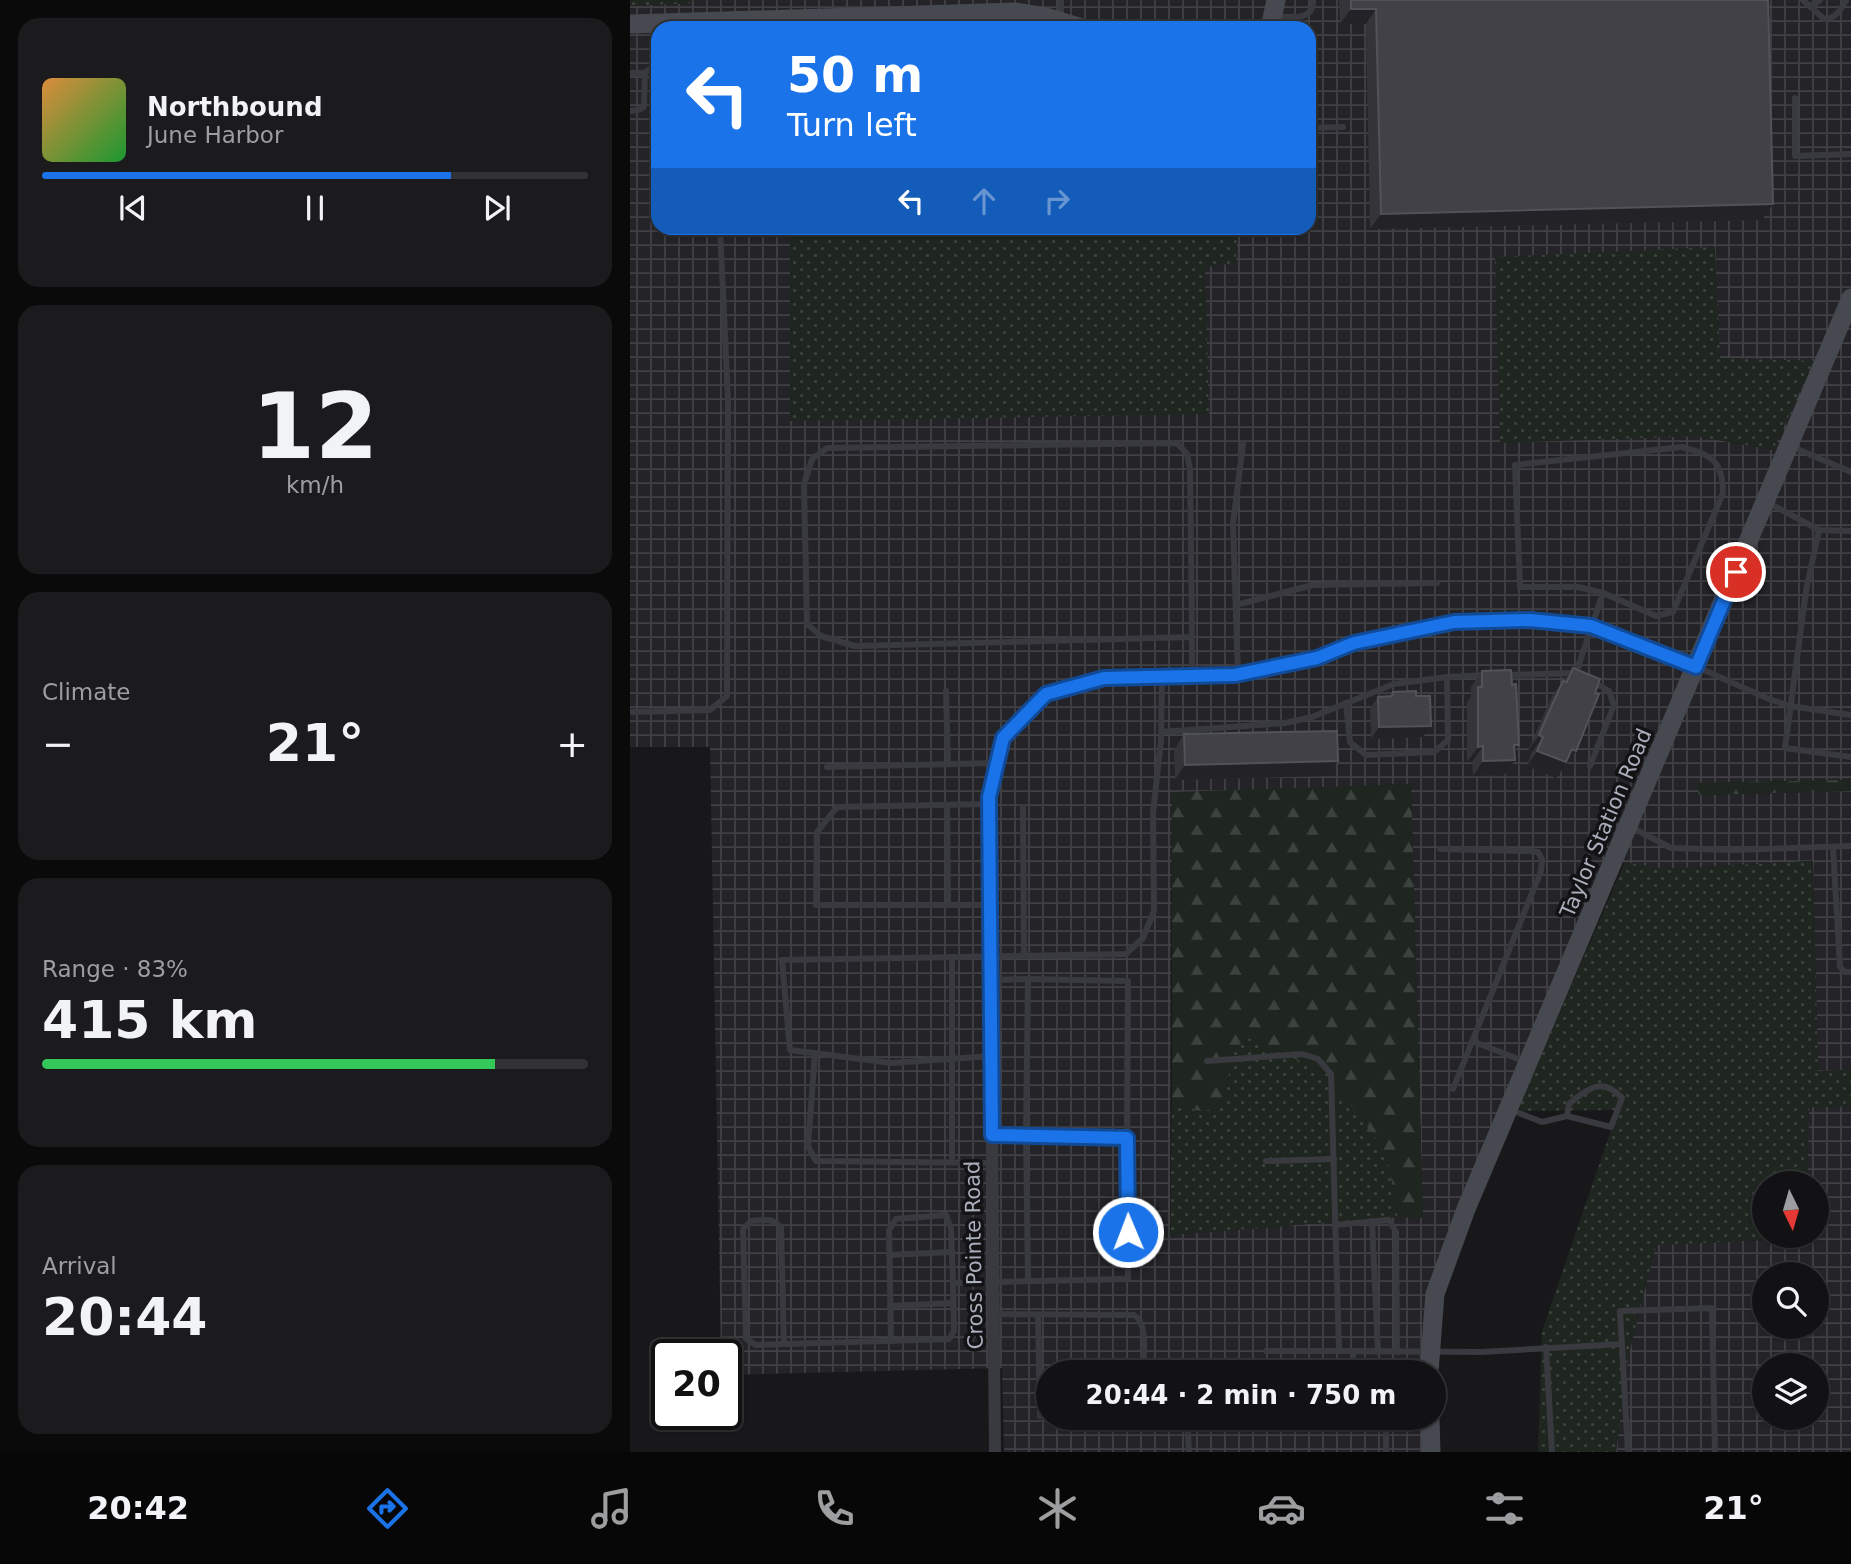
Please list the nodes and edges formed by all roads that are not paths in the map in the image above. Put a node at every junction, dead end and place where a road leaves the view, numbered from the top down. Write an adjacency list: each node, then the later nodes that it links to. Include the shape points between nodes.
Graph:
1 (1061, 0): 10 (lane)
2 (1313, 0): 7 (lane, via 1309,13 1298,18)
3 (1803, 0): 6 (lane)
4 (1820, 0): 6 (lane)
5 (1846, 0): 6 (lane, via 1832,19 1824,19)
6 (1810, 7)
7 (1273, 15)
8 (789, 21): 9 (main road, via 1016,12)
9 (1058, 21)
10 (1061, 21)
11 (630, 24): 12 (main road)
12 (651, 24)
13 (651, 67): 14 (lane)
14 (645, 72): 15 (lane); 17 (lane, via 644,107)
15 (630, 73)
16 (1795, 98): 20 (lane, via 1795,156)
17 (630, 111)
18 (1343, 127): 19 (lane)
19 (1316, 128)
20 (1851, 154)
21 (720, 235): 43 (lane, via 728,400 727,696 710,710)
22 (1851, 298): 24 (main road, Taylor Station Road)
23 (1243, 444): 31 (lane, via 1233,524)
24 (1789, 445): 25 (lane); 26 (main road, Taylor Station Road)
25 (1851, 472)
26 (1765, 501): 27 (lane); 34 (main road, Taylor Station Road)
27 (1819, 530): 28 (lane); 42 (lane)
28 (1851, 531)
29 (1437, 583): 31 (lane, via 1313,585)
30 (1602, 593): 30 (lane, via 1656,616 1673,612 1723,493 1723,475 1714,461 1682,447 1516,465 1520,587 1578,587); 32 (lane)
31 (1236, 605): 35 (lane)
32 (1591, 626): 34 (street, Cross Pointe Road); 35 (street, Cross Pointe Road, via 1530,620 1454,622); 37 (lane)
33 (1192, 637): 33 (lane, via 1190,469 1187,454 1177,443 827,448 812,459 804,484 807,624 821,636 855,646); 36 (lane)
34 (1696, 667): 42 (lane); 54 (main road, Taylor Station Road)
35 (1238, 674): 36 (street, Cross Pointe Road)
36 (1192, 676): 38 (street, Cross Pointe Road)
37 (1582, 676): 39 (lane); 49 (lane, via 1609,691 1614,705)
38 (1162, 677): 45 (lane); 47 (street, Cross Pointe Road, via 1104,678 1046,694 1003,738)
39 (1447, 677): 41 (lane, via 1394,684); 41 (lane, via 1448,740 1434,752 1366,755 1350,742)
40 (946, 691): 48 (lane)
41 (1346, 703): 45 (lane, via 1285,723)
42 (1790, 706): 44 (lane); 46 (lane, via 1785,748)
43 (630, 712)
44 (1851, 715)
45 (1161, 732): 61 (lane, via 1153,813 1154,911 1143,937 1126,954)
46 (1851, 757)
47 (997, 763): 48 (lane); 51 (street, Cross Pointe Road)
48 (948, 764): 50 (lane)
49 (1590, 766)
50 (827, 767)
51 (989, 804): 52 (lane); 59 (street, Cross Pointe Road)
52 (947, 805): 58 (lane); 58 (lane, via 838,807 817,832 817,905)
53 (1023, 807): 61 (lane)
54 (1629, 826): 56 (lane, via 1671,848); 71 (main road, Taylor Station Road)
55 (1851, 846): 56 (lane)
56 (1833, 847): 63 (lane, via 1840,967)
57 (1440, 849): 66 (lane, via 1530,851 1538,852 1542,859)
58 (948, 905): 59 (lane)
59 (990, 905): 60 (street, Cross Pointe Road)
60 (990, 955): 61 (lane); 62 (lane); 65 (street, Cross Pointe Road)
61 (1024, 955)
62 (952, 957): 67 (lane, via 782,960 790,1050); 69 (lane)
63 (1851, 972)
64 (1028, 979): 65 (lane); 76 (lane); 77 (lane, via 1128,981)
65 (990, 980): 68 (street, Cross Pointe Road)
66 (1472, 1041): 71 (lane); 72 (lane)
67 (815, 1053): 69 (lane, via 892,1063); 80 (lane, via 808,1146 816,1161)
68 (991, 1056): 69 (lane); 75 (street, Cross Pointe Road)
69 (951, 1059): 80 (lane)
70 (1207, 1061): 78 (lane, via 1302,1054 1318,1059 1331,1074)
71 (1529, 1063): 73 (main road, Taylor Station Road)
72 (1453, 1089)
73 (1509, 1110): 74 (lane, via 1542,1122); 106 (main road, Taylor Station Road, via 1435,1294)
74 (1567, 1116): 74 (lane, via 1611,1127 1622,1098 1605,1086 1586,1089 1569,1104)
75 (992, 1135): 76 (lane); 81 (street, Cross Pointe Road)
76 (1026, 1136): 77 (lane); 87 (lane)
77 (1127, 1138): 87 (lane, via 1128,1279)
78 (1334, 1159): 79 (lane); 83 (lane)
79 (1266, 1161)
80 (952, 1163): 81 (lane)
81 (992, 1163): 86 (street, Cross Pointe Road)
82 (1372, 1221): 83 (lane); 100 (lane); 101 (lane, via 1389,1220 1396,1231)
83 (1335, 1225): 97 (lane)
84 (951, 1252): 85 (lane); 85 (lane, via 948,1219 934,1215 895,1219 888,1230); 88 (lane)
85 (889, 1255): 90 (lane)
86 (993, 1280): 87 (lane); 88 (lane); 91 (street, Cross Pointe Road)
87 (1028, 1280)
88 (953, 1283): 89 (lane)
89 (953, 1303): 90 (lane); 93 (lane, via 954,1331 948,1339)
90 (890, 1306): 93 (lane)
91 (994, 1314): 92 (lane); 111 (street, Cross Pointe Road)
92 (1038, 1315): 102 (lane); 103 (lane, via 1134,1315 1143,1326)
93 (891, 1341): 94 (lane)
94 (784, 1344): 94 (lane, via 756,1345 746,1339 743,1229 751,1221 771,1220 781,1228)
95 (1622, 1344): 96 (lane); 116 (lane); 117 (lane, via 1620,1311 1712,1308)
96 (1546, 1348): 107 (lane); 115 (lane)
97 (1339, 1351): 98 (lane); 99 (lane)
98 (1353, 1351): 100 (lane); 104 (lane)
99 (1266, 1352)
100 (1378, 1352): 101 (lane)
101 (1396, 1352): 105 (lane)
102 (1039, 1360)
103 (1143, 1360)
104 (1353, 1360)
105 (1422, 1360)
106 (1429, 1360)
107 (1439, 1360)
108 (1188, 1430): 112 (lane)
109 (1386, 1430): 113 (lane)
110 (1430, 1430): 114 (main road)
111 (995, 1452)
112 (1189, 1452)
113 (1386, 1452)
114 (1431, 1452)
115 (1552, 1452)
116 (1628, 1452)
117 (1715, 1452)

